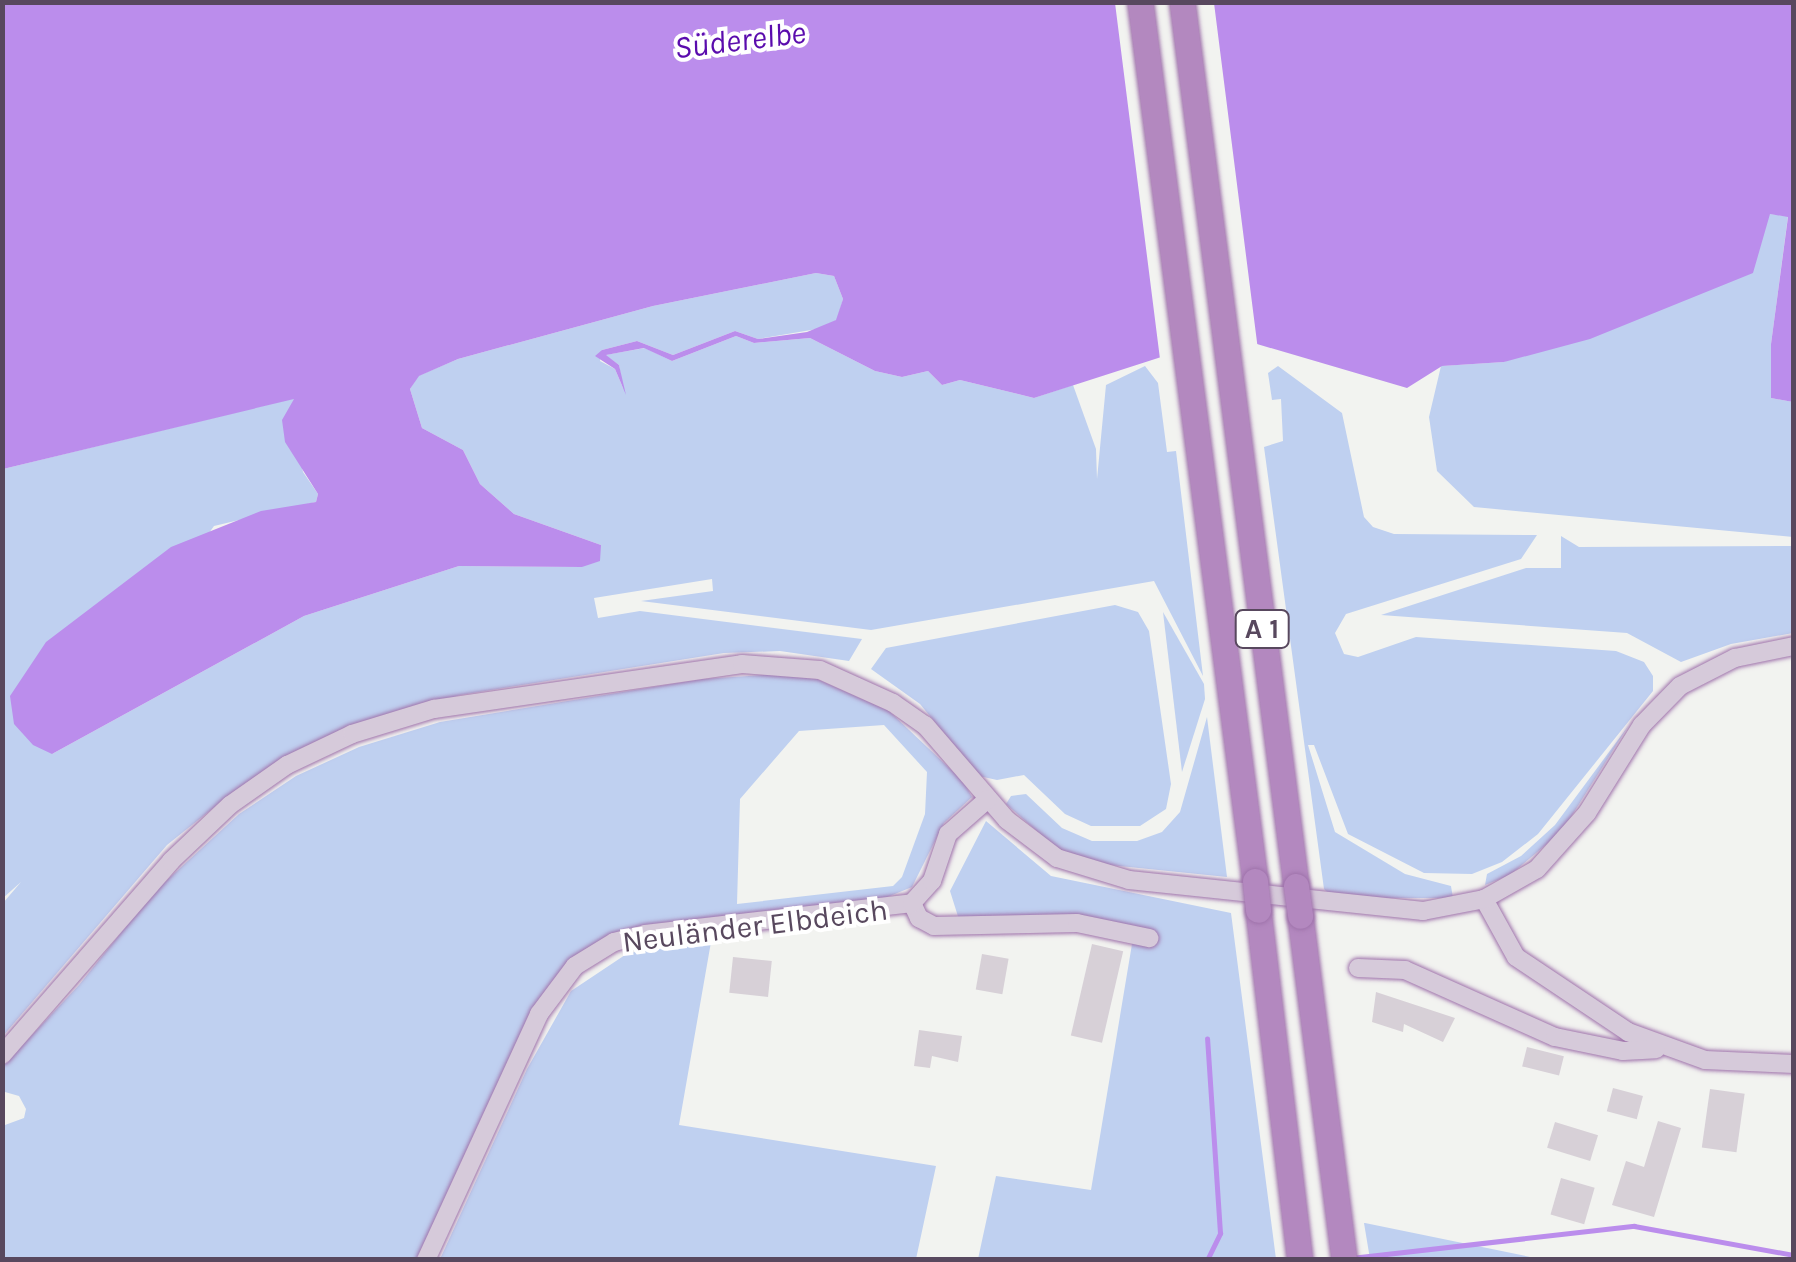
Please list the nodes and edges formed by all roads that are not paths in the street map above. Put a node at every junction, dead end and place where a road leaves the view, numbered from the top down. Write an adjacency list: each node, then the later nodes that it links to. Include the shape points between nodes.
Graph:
1 (1140, 2): 13 (highway, A 1, bridge)
2 (1182, 2): 12 (highway, A 1, bridge)
3 (1794, 646): 5 (street, via 1736,658 1680,686 1642,725 1562,844 1538,869)
4 (988, 799): 5 (street, via 1057,858 1129,880 1402,911); 6 (street, Neuländer Elbdeich, via 948,834 932,881); 10 (street, via 950,750 893,702 820,670 780,664 546,689 434,709 304,757 230,806 171,861)
5 (1484, 900): 9 (street, via 1504,941 1532,972)
6 (912, 903): 7 (street, Neuländer Elbdeich, via 919,918 934,926 1077,924); 14 (street, Neuländer Elbdeich, via 644,934 584,959 538,1014)
7 (1149, 938)
8 (1358, 968): 9 (street, via 1405,970 1556,1037 1623,1051)
9 (1664, 1048): 11 (street, via 1718,1062)
10 (2, 1054)
11 (1794, 1064)
12 (1343, 1256)
13 (1300, 1259)
14 (426, 1260)

